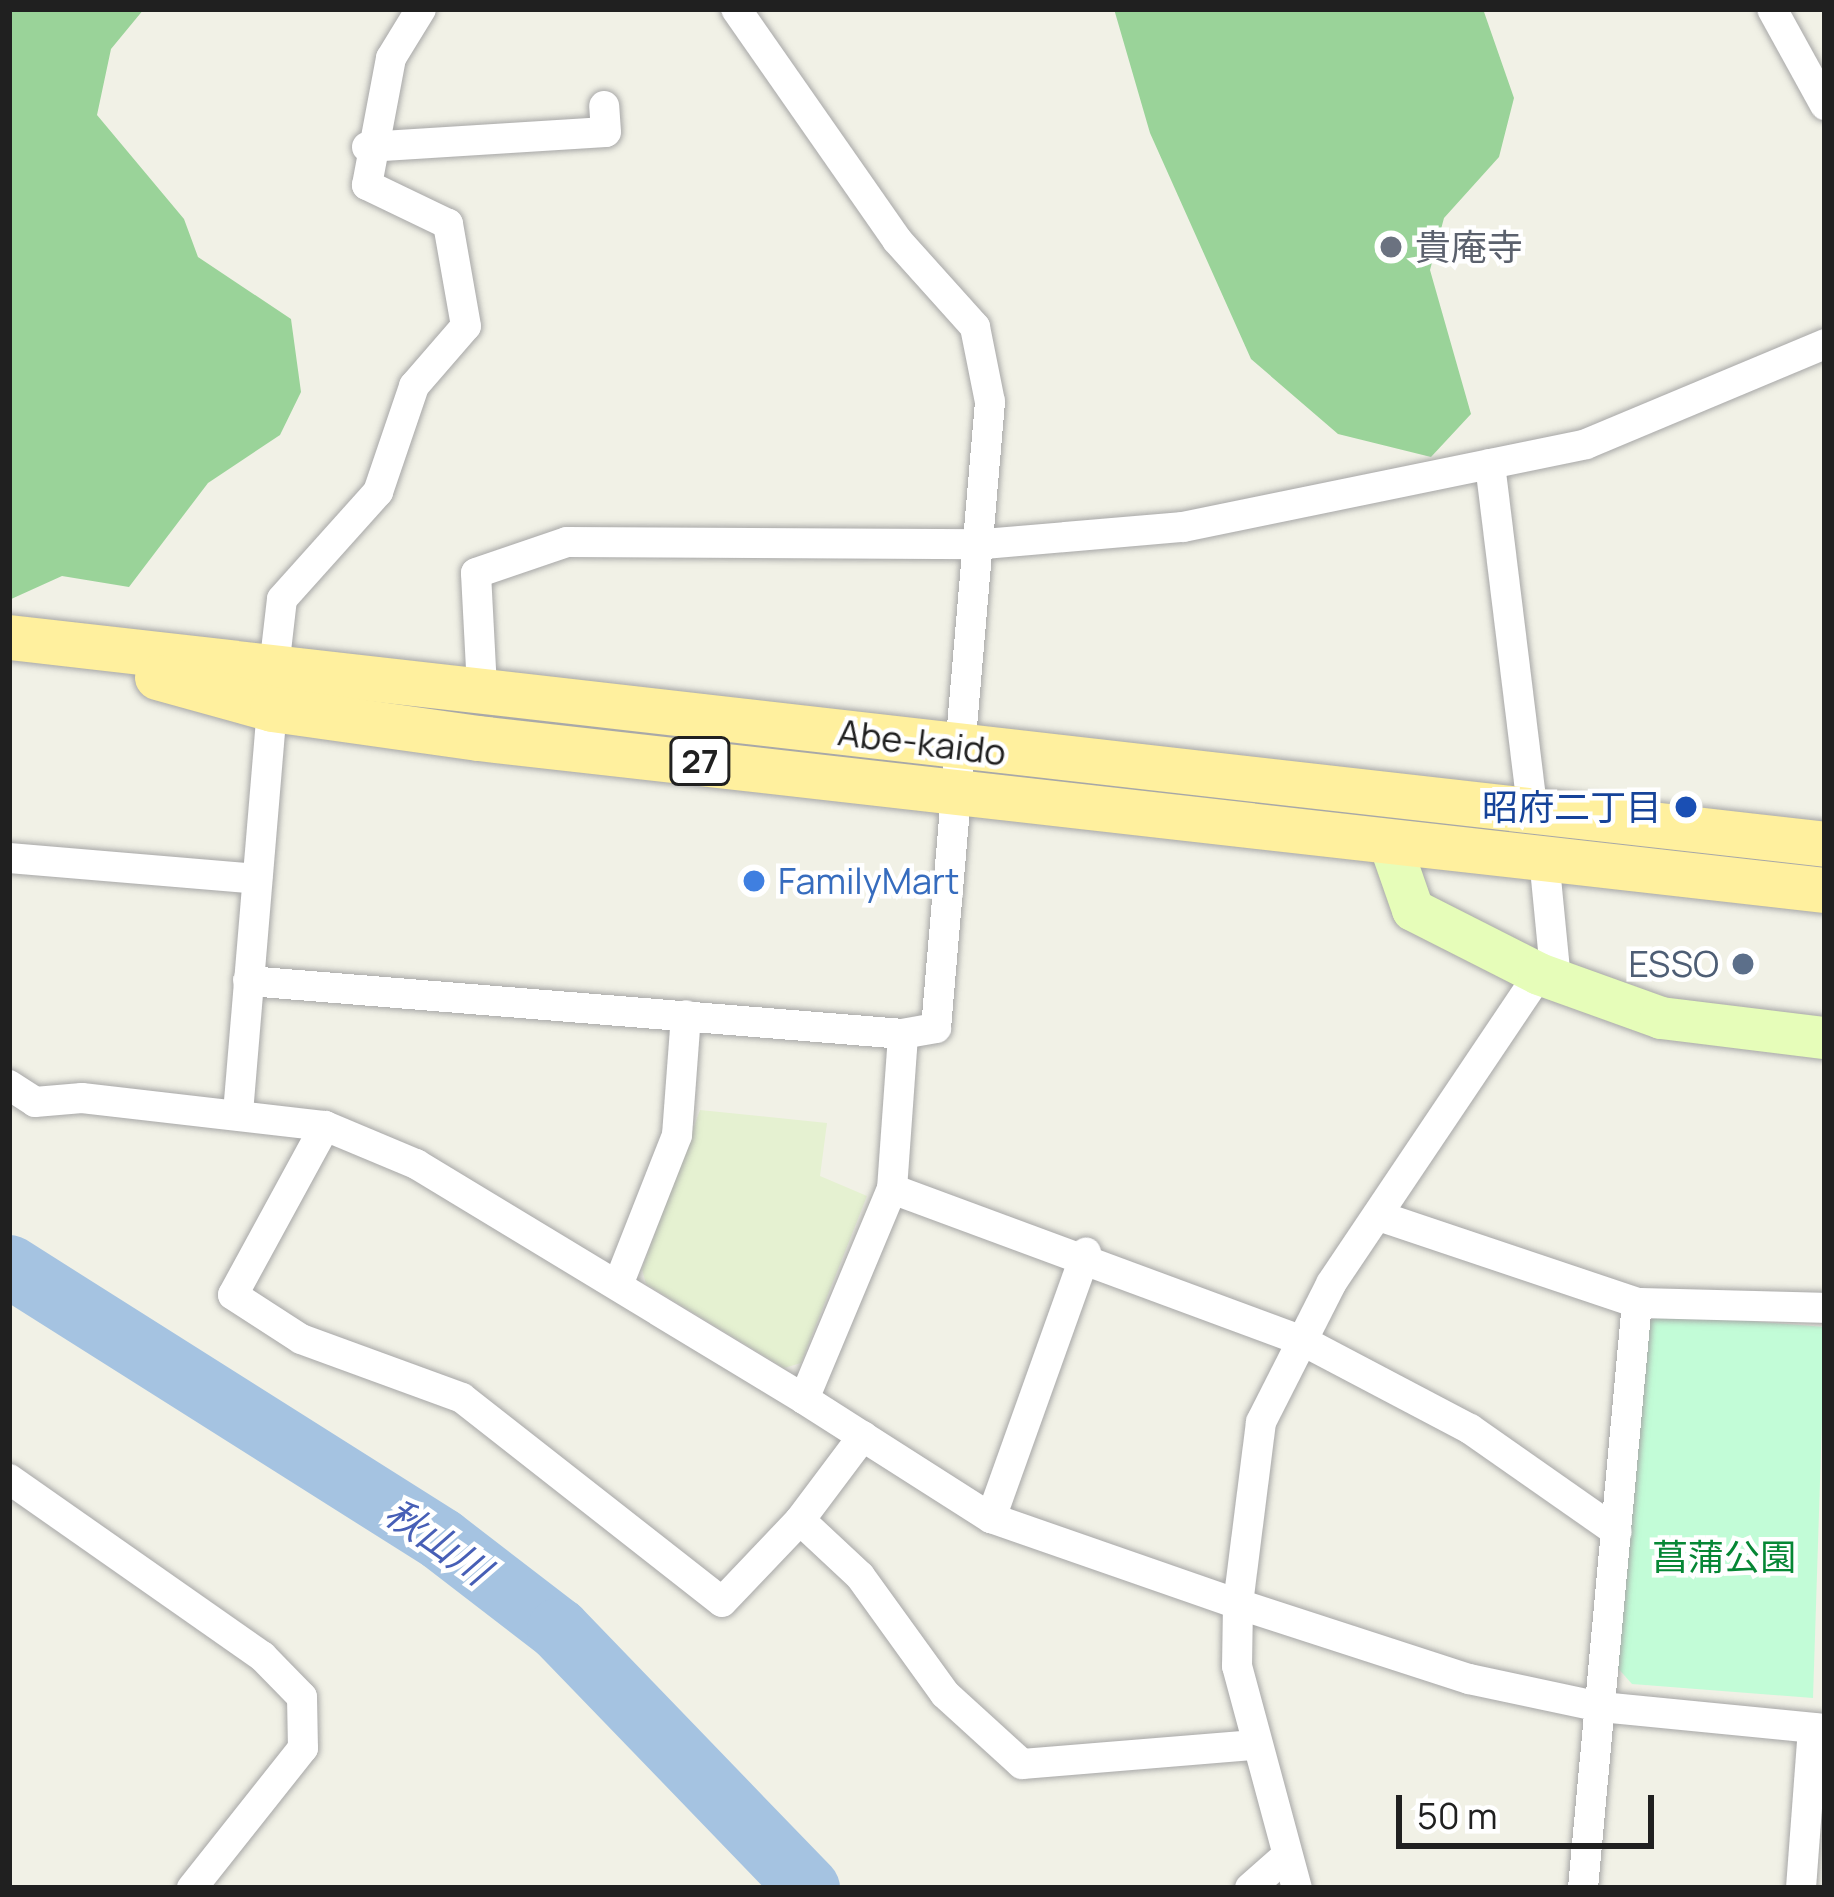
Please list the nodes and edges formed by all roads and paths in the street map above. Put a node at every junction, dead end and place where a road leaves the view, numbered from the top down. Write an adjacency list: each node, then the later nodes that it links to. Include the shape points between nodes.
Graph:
1 (421, 9): 6 (street, via 392,58)
2 (736, 9): 9 (street, via 897,240 975,327 990,402)
3 (1772, 9): 4 (street)
4 (1825, 104)
5 (604, 106): 6 (street, via 606,132)
6 (368, 146): 11 (street, via 367,185 448,224 466,326 414,386 378,492 282,599)
7 (1825, 344): 8 (street, via 1616,435)
8 (1490, 464): 9 (street, via 1184,527); 14 (street)
9 (984, 544): 12 (street, via 567,542 476,573); 13 (street)
10 (14, 638): 11 (main road, Abe-kaido / 27)
11 (273, 688): 12 (main road, Abe-kaido / 27); 13 (main road, Abe-kaido / 27); 19 (street)
12 (482, 688): 13 (main road, Abe-kaido / 27)
13 (961, 768): 14 (main road, Abe-kaido / 27); 15 (main road, Abe-kaido / 27); 24 (street, via 936,1028)
14 (1532, 807): 16 (main road, Abe-kaido / 27)
15 (1389, 841): 18 (main road, Abe-kaido / 27); 21 (street, via 1413,910)
16 (1825, 844)
17 (9, 858): 19 (street)
18 (1544, 858): 20 (main road, Abe-kaido / 27); 21 (street)
19 (257, 879): 22 (street)
20 (1825, 890)
21 (1547, 977): 25 (street, via 1661,1018); 30 (street)
22 (248, 981): 23 (street); 27 (street)
23 (686, 1015): 24 (street); 32 (street, via 677,1135)
24 (903, 1034): 29 (street)
25 (1825, 1038)
26 (9, 1085): 27 (street, via 35,1102)
27 (238, 1113): 28 (street)
28 (325, 1126): 32 (street, via 416,1163); 40 (street, via 233,1295 301,1339 462,1398 722,1602)
29 (892, 1189): 31 (street); 36 (street)
30 (1379, 1216): 33 (street); 35 (street)
31 (1086, 1253): 35 (street); 39 (street)
32 (618, 1285): 36 (street)
33 (1637, 1303): 34 (street); 41 (street)
34 (1825, 1308)
35 (1301, 1340): 41 (street, via 1470,1429); 42 (street, via 1262,1422)
36 (804, 1399): 37 (street)
37 (863, 1436): 39 (street); 40 (street)
38 (9, 1479): 47 (street, via 262,1656 302,1697 303,1748)
39 (991, 1518): 42 (street)
40 (800, 1520): 45 (street, via 860,1576 945,1694 1022,1764)
41 (1617, 1532): 43 (street)
42 (1238, 1604): 43 (street, via 1469,1679); 45 (street, via 1237,1666)
43 (1601, 1707): 44 (street); 50 (street)
44 (1819, 1728): 51 (street)
45 (1255, 1745): 46 (street)
46 (1284, 1858): 48 (street); 49 (street)
47 (192, 1888)
48 (1250, 1888)
49 (1297, 1888)
50 (1583, 1888)
51 (1801, 1888)

